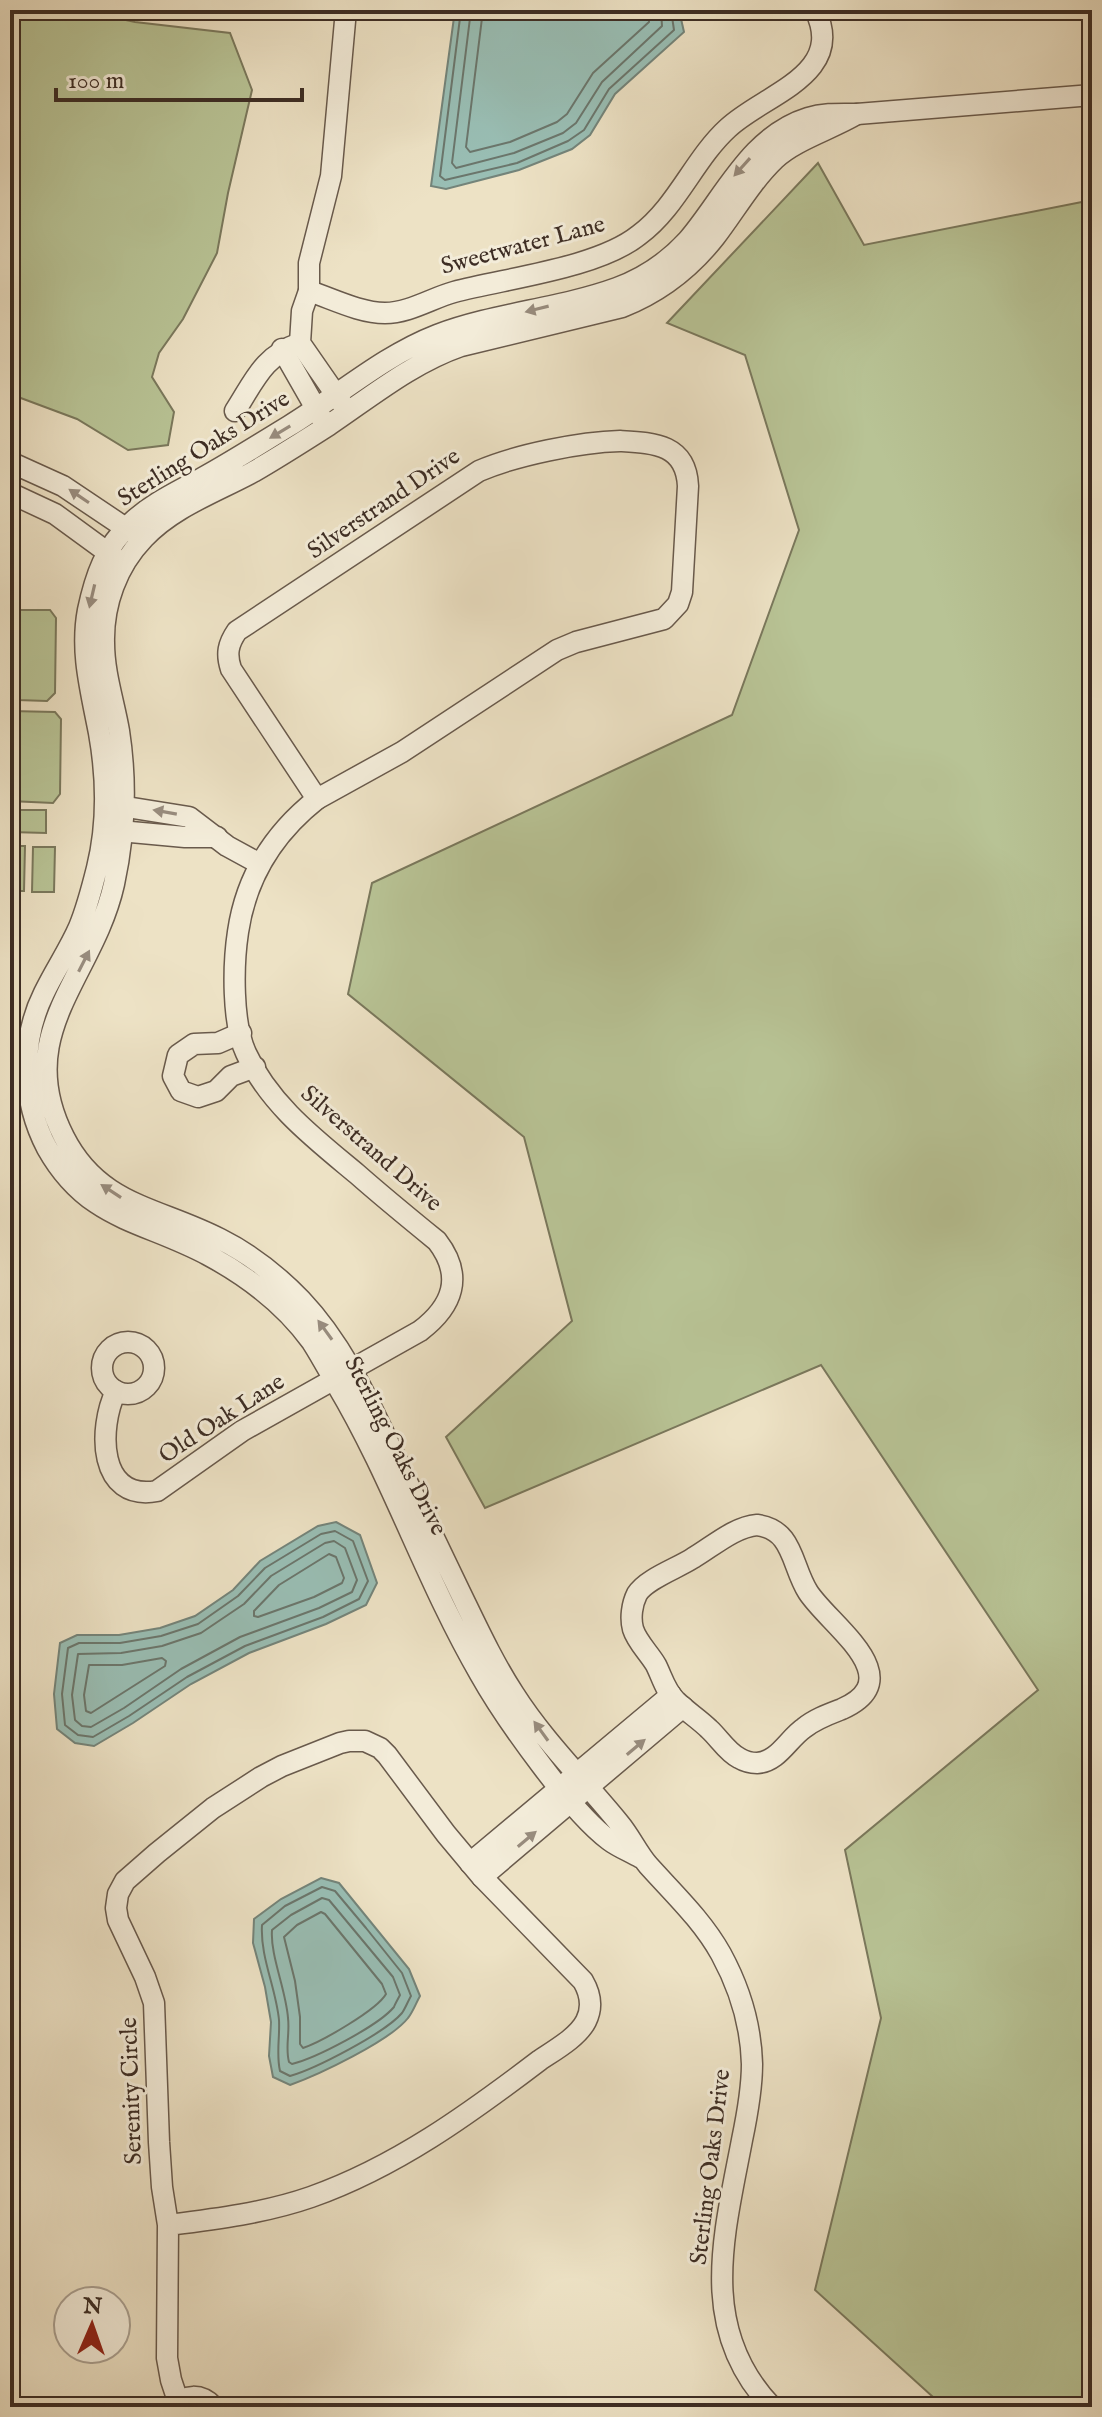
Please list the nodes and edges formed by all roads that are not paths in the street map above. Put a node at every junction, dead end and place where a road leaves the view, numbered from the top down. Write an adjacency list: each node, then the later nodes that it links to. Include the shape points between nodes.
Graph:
1 (815, 10): 4 (street, Sweetwater Lane, via 822,30 815,63 799,81)
2 (345, 11): 6 (street, via 331,176 309,263)
3 (1092, 95): 5 (street, Sterling Oaks Drive, via 857,114)
4 (745, 114): 5 (street); 6 (street, Sweetwater Lane, via 705,153 656,220 615,250 392,313 371,312)
5 (771, 151): 8 (street, Sterling Oaks Drive, via 714,238 682,273 647,297 435,355)
6 (309, 291): 7 (street)
7 (291, 346): 8 (street, via 305,354); 9 (street, via 265,364); 10 (street)
8 (341, 404): 10 (street, Sterling Oaks Drive)
9 (235, 411)
10 (321, 418): 13 (street, Sterling Oaks Drive, via 253,472)
11 (10, 462): 13 (street, one-way to 11, via 63,486)
12 (10, 493): 14 (street, via 55,514)
13 (134, 534): 14 (street, Sterling Oaks Drive)
14 (115, 558): 16 (street, Sterling Oaks Drive, via 104,644 124,773)
15 (317, 799): 15 (street, Silverstrand Drive, via 402,752 557,650 671,614 682,592 688,486 676,456 654,443 594,442 491,466 237,631 228,649 231,669); 19 (street, Silverstrand Drive, via 290,822)
16 (115, 805): 17 (street, Sterling Oaks Drive); 18 (street, one-way to 16, via 189,817)
17 (114, 830): 18 (street); 22 (street, Sterling Oaks Drive, via 113,889 50,1035 52,1109 88,1173 109,1191 242,1251 299,1298 326,1329)
18 (217, 837): 19 (street)
19 (260, 864): 20 (street, Silverstrand Drive, via 244,901 236,944 234,991)
20 (241, 1033): 21 (street, Silverstrand Drive); 21 (street, via 218,1043 194,1044 178,1055 173,1076 181,1091 198,1097)
21 (255, 1067): 22 (street, Silverstrand Drive, via 285,1111 437,1241 450,1265 450,1295 435,1320)
22 (342, 1375): 23 (street, Old Oak Lane, via 242,1431 166,1486 146,1493 118,1482 108,1466 107,1417); 25 (street, Sterling Oaks Drive, one-way to 22, via 514,1694 371,1406); 26 (street, Sterling Oaks Drive, via 353,1412 479,1673 522,1740)
23 (116, 1391)
24 (677, 1701): 24 (street, via 738,1758 754,1763 775,1756 809,1724 857,1702 867,1688 865,1659 810,1595 787,1543 775,1530 757,1525 740,1529 648,1583 637,1595 633,1631); 25 (street)
25 (582, 1780): 26 (street); 27 (street, Sterling Oaks Drive, via 625,1830)
26 (566, 1794): 27 (street, Sterling Oaks Drive, via 610,1841); 28 (street)
27 (641, 1858): 32 (street, Sterling Oaks Drive, via 713,1939 744,2013 752,2068 730,2205 722,2310 744,2370)
28 (476, 1870): 29 (street, Serenity Circle, via 583,1981 590,2009 579,2031 383,2167 275,2207); 29 (street, Serenity Circle, via 387,1755 374,1744 349,1741 282,1766 238,1791 125,1881 118,1894 118,1920 154,2003)
29 (168, 2225): 30 (street, Serenity Circle, via 167,2358)
30 (175, 2404): 31 (street, via 194,2396)
31 (214, 2407)
32 (772, 2407)

